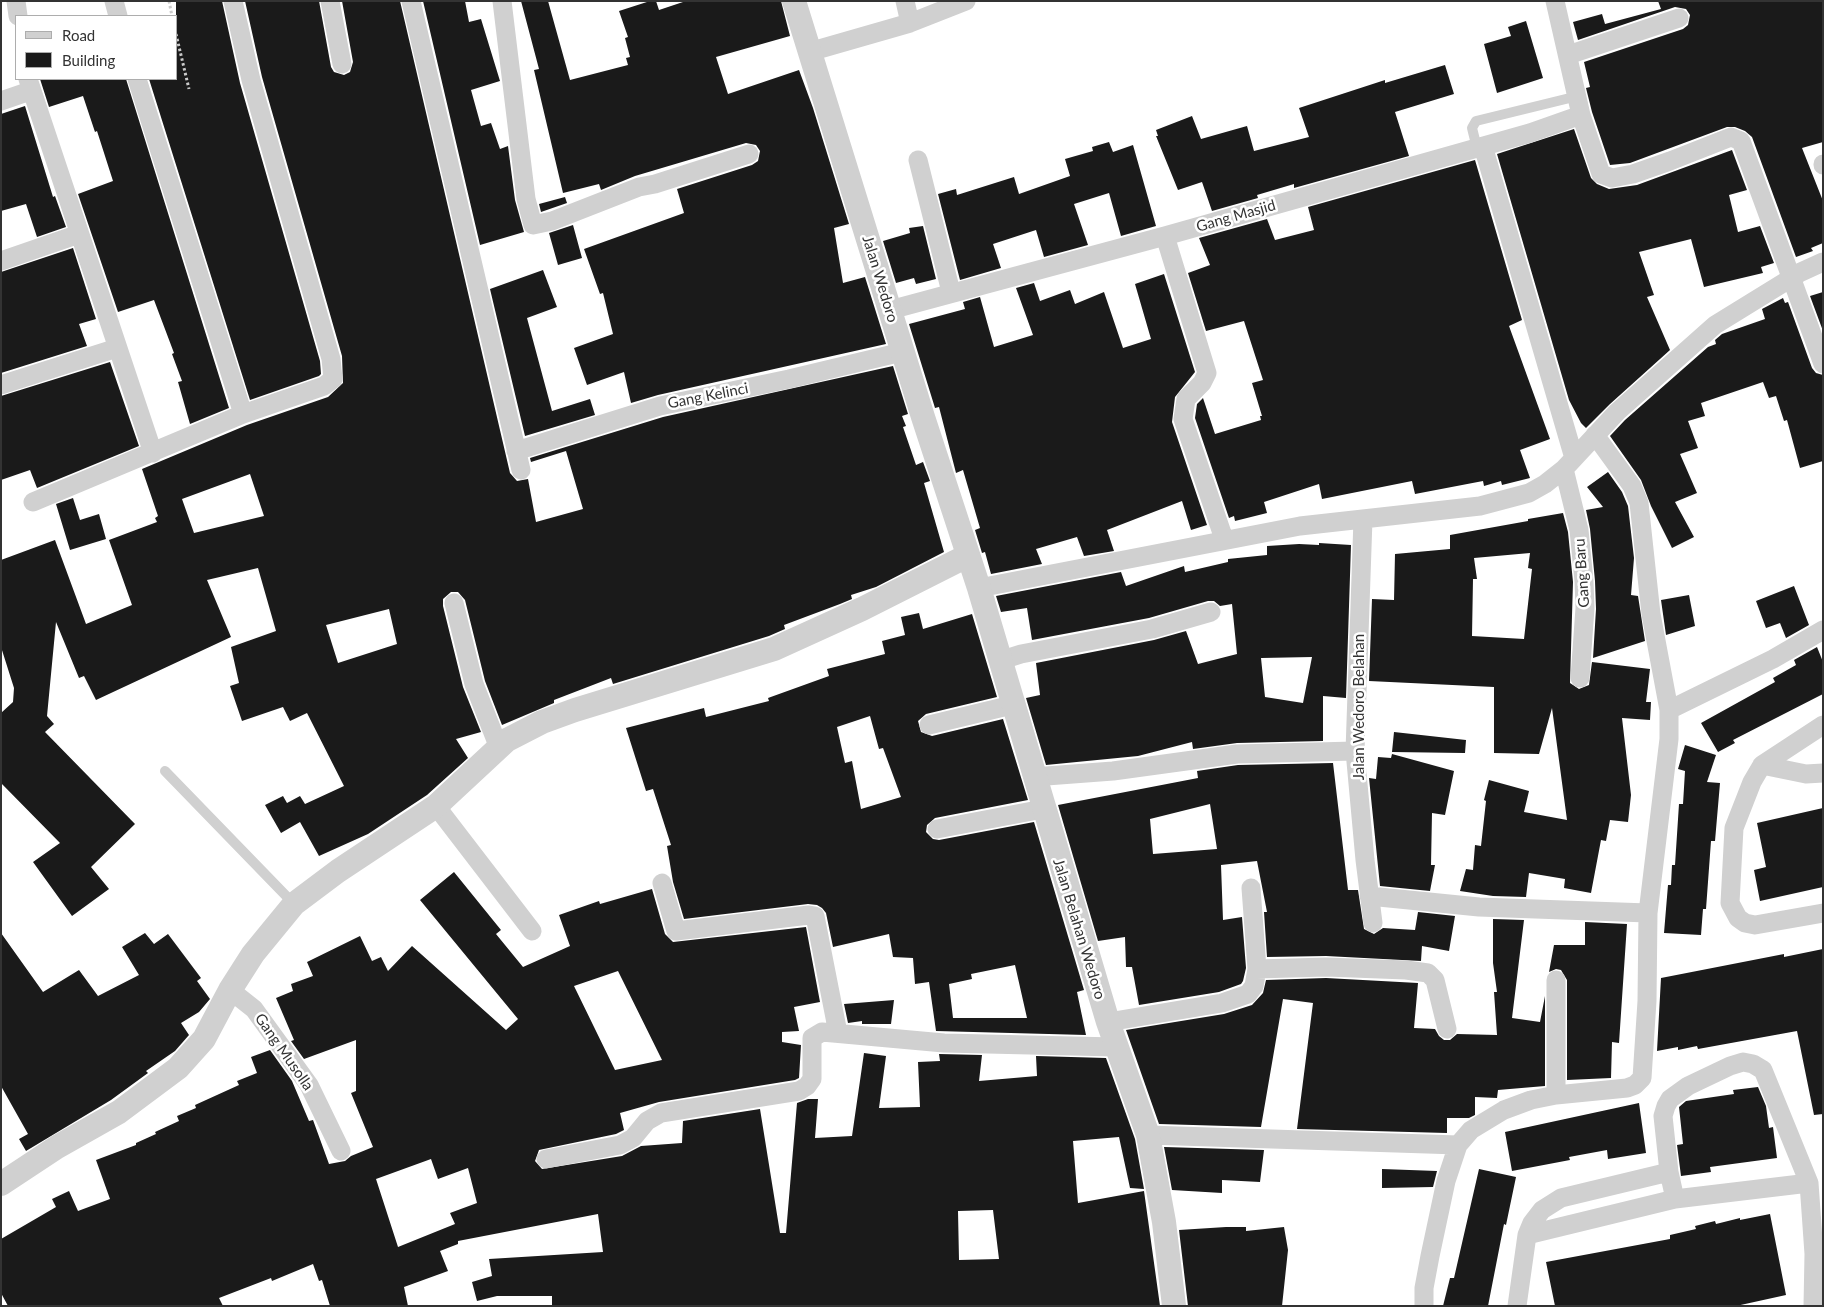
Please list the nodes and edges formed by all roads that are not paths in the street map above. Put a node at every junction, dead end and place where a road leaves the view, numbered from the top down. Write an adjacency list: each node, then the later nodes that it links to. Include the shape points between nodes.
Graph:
1 (16, 1): 11 (street)
2 (114, 1): 12 (street)
3 (233, 1): 37 (street, via 251,80 334,372 332,381 324,386)
4 (330, 1): 17 (street)
5 (411, 1): 39 (street)
6 (502, 1): 24 (street, via 532,225 552,221 639,187)
7 (794, 1): 15 (street, Jalan Wedoro)
8 (905, 1): 14 (street)
9 (966, 1): 14 (street)
10 (1555, 1): 16 (street)
11 (18, 15)
12 (118, 15)
13 (1679, 18): 16 (street)
14 (910, 22): 15 (street)
15 (809, 52): 32 (street, Jalan Wedoro)
16 (1568, 55): 20 (street)
17 (342, 64)
18 (136, 80): 37 (street)
19 (29, 85): 21 (street); 26 (street)
20 (1578, 96): 22 (street); 23 (lane, via 1476,121 1472,128)
21 (1, 101)
22 (1581, 116): 23 (street, Gang Masjid); 30 (street, via 1598,170 1612,178 1670,161 1731,137 1741,140)
23 (1480, 147): 27 (street, Gang Masjid); 41 (street, Gang Baru)
24 (749, 154)
25 (918, 160): 31 (street)
26 (79, 234): 28 (street); 33 (street)
27 (1165, 236): 31 (street, Gang Masjid); 45 (street, via 1207,373 1186,400 1183,419)
28 (1, 261)
29 (1823, 262): 30 (street)
30 (1790, 279): 35 (street); 38 (street, via 1715,325)
31 (951, 292): 32 (street, Gang Masjid)
32 (890, 310): 34 (street, Jalan Wedoro)
33 (117, 348): 36 (street); 40 (street)
34 (902, 352): 39 (street, Gang Kelinci, via 660,406); 46 (street, Jalan Wedoro)
35 (1823, 364)
36 (1, 385)
37 (243, 414): 40 (street)
38 (1595, 435): 41 (street); 54 (street, via 1632,486 1639,503 1651,614)
39 (516, 450): 42 (street)
40 (153, 452): 43 (street)
41 (1569, 464): 44 (street, via 1545,484 1510,499 1480,506); 52 (street, Gang Baru, via 1584,581)
42 (521, 470)
43 (33, 502)
44 (1362, 519): 45 (street); 58 (street, Jalan Wedoro Belahan)
45 (1224, 539): 47 (street)
46 (967, 556): 47 (street, Jalan Belahan Wedoro); 57 (street, via 774,649 575,710 524,730)
47 (978, 588): 51 (street, Jalan Belahan Wedoro)
48 (454, 603): 57 (street, via 474,684)
49 (1211, 612): 51 (street, via 1152,629)
50 (1823, 630): 54 (street, via 1773,659)
51 (999, 661): 53 (street, Jalan Belahan Wedoro)
52 (1580, 678)
53 (1012, 705): 55 (street); 62 (street, Jalan Belahan Wedoro)
54 (1669, 710): 70 (street, via 1669,739)
55 (930, 725)
56 (1823, 725): 59 (street)
57 (499, 748): 63 (street)
58 (1355, 751): 62 (street, via 1237,754 1113,771); 68 (street, Jalan Wedoro Belahan)
59 (1762, 765): 61 (street, via 1806,774); 71 (street, via 1734,828 1732,911 1745,923 1755,925)
60 (165, 771): 69 (lane)
61 (1823, 773)
62 (1033, 777): 64 (street, Jalan Belahan Wedoro)
63 (436, 806): 69 (street); 73 (street)
64 (1043, 809): 65 (street); 77 (street, Jalan Belahan Wedoro)
65 (937, 829)
66 (662, 883): 79 (street, via 676,931 815,916)
67 (1251, 888): 74 (street)
68 (1369, 896): 70 (street, via 1479,907); 72 (street, Jalan Wedoro Belahan)
69 (294, 904): 76 (street, via 253,954)
70 (1648, 913): 81 (street, via 1642,1078 1627,1088)
71 (1823, 913)
72 (1373, 923)
73 (532, 931)
74 (1257, 969): 77 (street, via 1252,990 1241,998); 78 (street, via 1326,966 1428,973 1435,980)
75 (1556, 980): 81 (street)
76 (240, 997): 84 (street, Gang Musolla, via 309,1085); 88 (street, via 178,1068 119,1112)
77 (1108, 1022): 80 (street, Jalan Belahan Wedoro)
78 (1447, 1029)
79 (838, 1034): 80 (street, via 944,1043); 85 (street, via 822,1032 812,1038 812,1079 799,1091 661,1113 647,1120 633,1138 620,1145)
80 (1116, 1047): 82 (street, Jalan Belahan Wedoro)
81 (1556, 1095): 83 (street, via 1504,1110 1471,1130)
82 (1148, 1135): 83 (street); 92 (street, Jalan Belahan Wedoro, via 1164,1222)
83 (1458, 1146): 93 (street, via 1436,1224 1424,1288)
84 (341, 1151)
85 (546, 1159)
86 (1668, 1172): 87 (street, via 1663,1116 1670,1099 1688,1086 1743,1062 1763,1070); 89 (street); 90 (street, via 1561,1198 1542,1210)
87 (1809, 1183): 89 (street); 91 (street, via 1814,1254)
88 (1, 1184)
89 (1675, 1199): 90 (street)
90 (1527, 1235): 94 (street)
91 (1809, 1305)
92 (1174, 1306)
93 (1424, 1306)
94 (1517, 1306)

